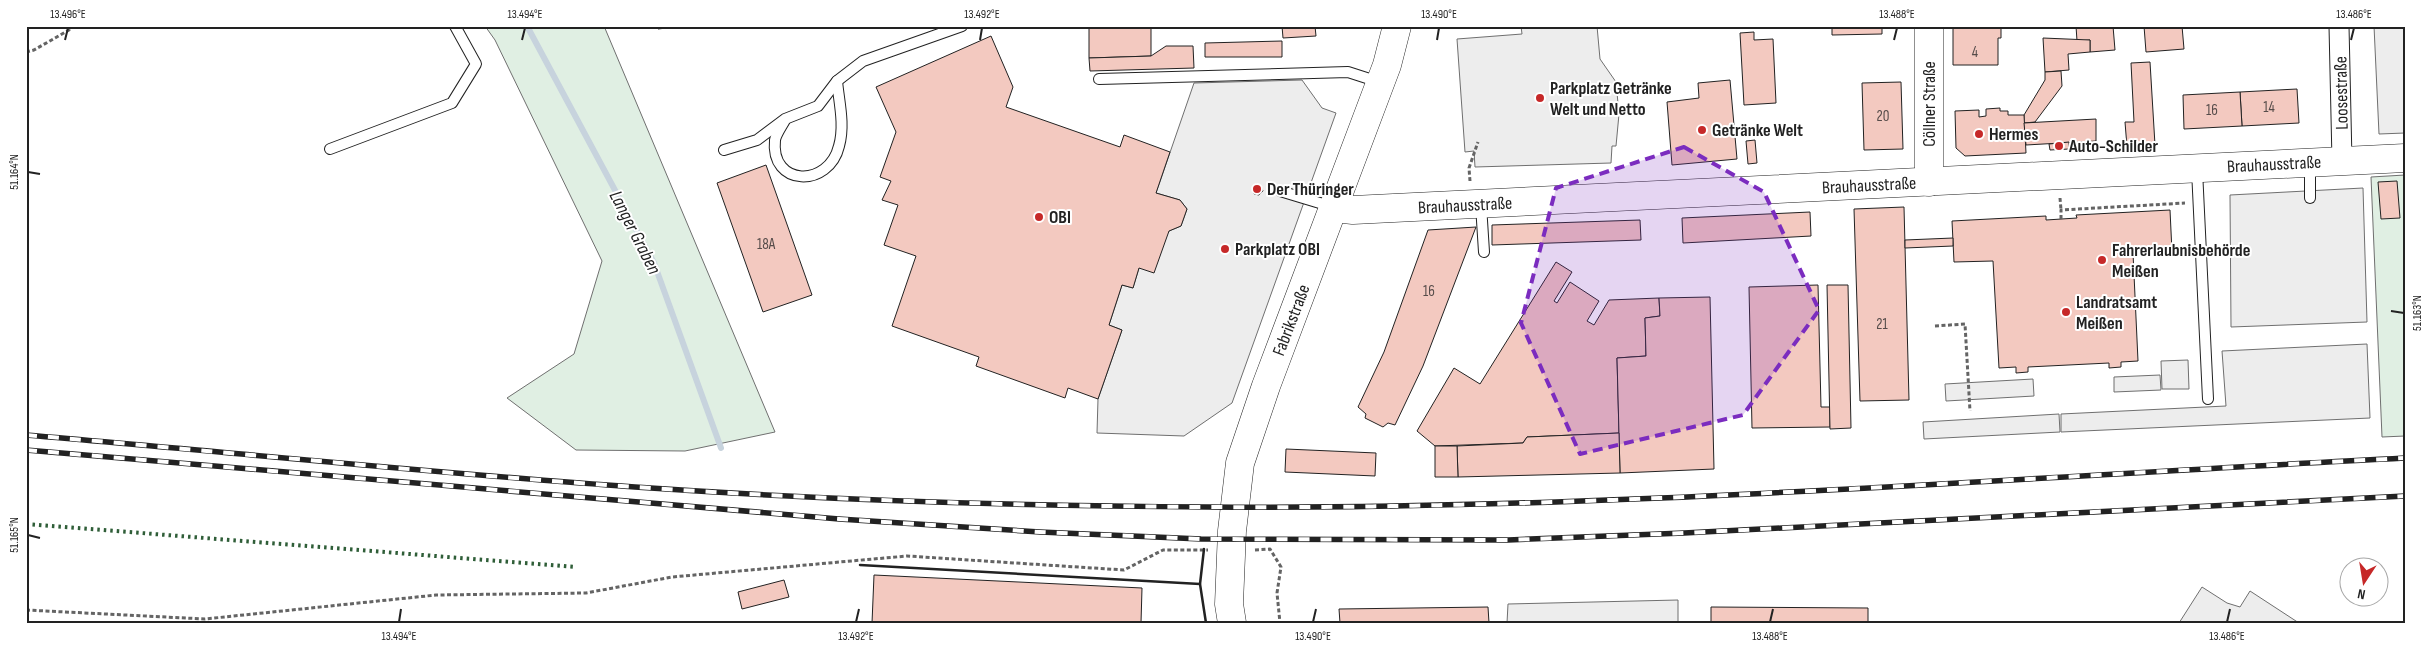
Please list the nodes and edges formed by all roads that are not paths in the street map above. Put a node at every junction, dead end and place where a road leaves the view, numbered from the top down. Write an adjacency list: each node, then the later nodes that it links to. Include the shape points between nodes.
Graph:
1 (455, 26): 10 (lane, via 476,64 452,104)
2 (962, 26): 7 (lane, via 863,61)
3 (1397, 26): 8 (street, Fabrikstraße)
4 (1929, 26): 16 (street, Cöllner Straße)
5 (2339, 26): 13 (street, Loosestraße)
6 (1099, 79): 8 (lane, via 1348,72)
7 (837, 81): 9 (lane, via 818,106); 9 (lane, via 842,125 839,146 832,163 818,174 805,178 790,175 777,159 775,139)
8 (1381, 82): 20 (street, Fabrikstraße)
9 (785, 119): 11 (lane, via 757,140)
10 (330, 149)
11 (724, 150)
12 (2405, 158): 13 (street, Brauhausstraße)
13 (2342, 160): 14 (street, Brauhausstraße)
14 (2310, 162): 15 (street, Brauhausstraße); 18 (lane)
15 (2197, 169): 16 (street, Brauhausstraße); 22 (lane)
16 (1930, 182): 19 (street, Brauhausstraße)
17 (1280, 191): 20 (lane)
18 (2310, 198)
19 (1476, 204): 20 (street, Brauhausstraße, via 1353,210); 21 (lane)
20 (1334, 208): 23 (street, Fabrikstraße, via 1240,463 1231,547 1229,604)
21 (1484, 252)
22 (2208, 399)
23 (1232, 623)

